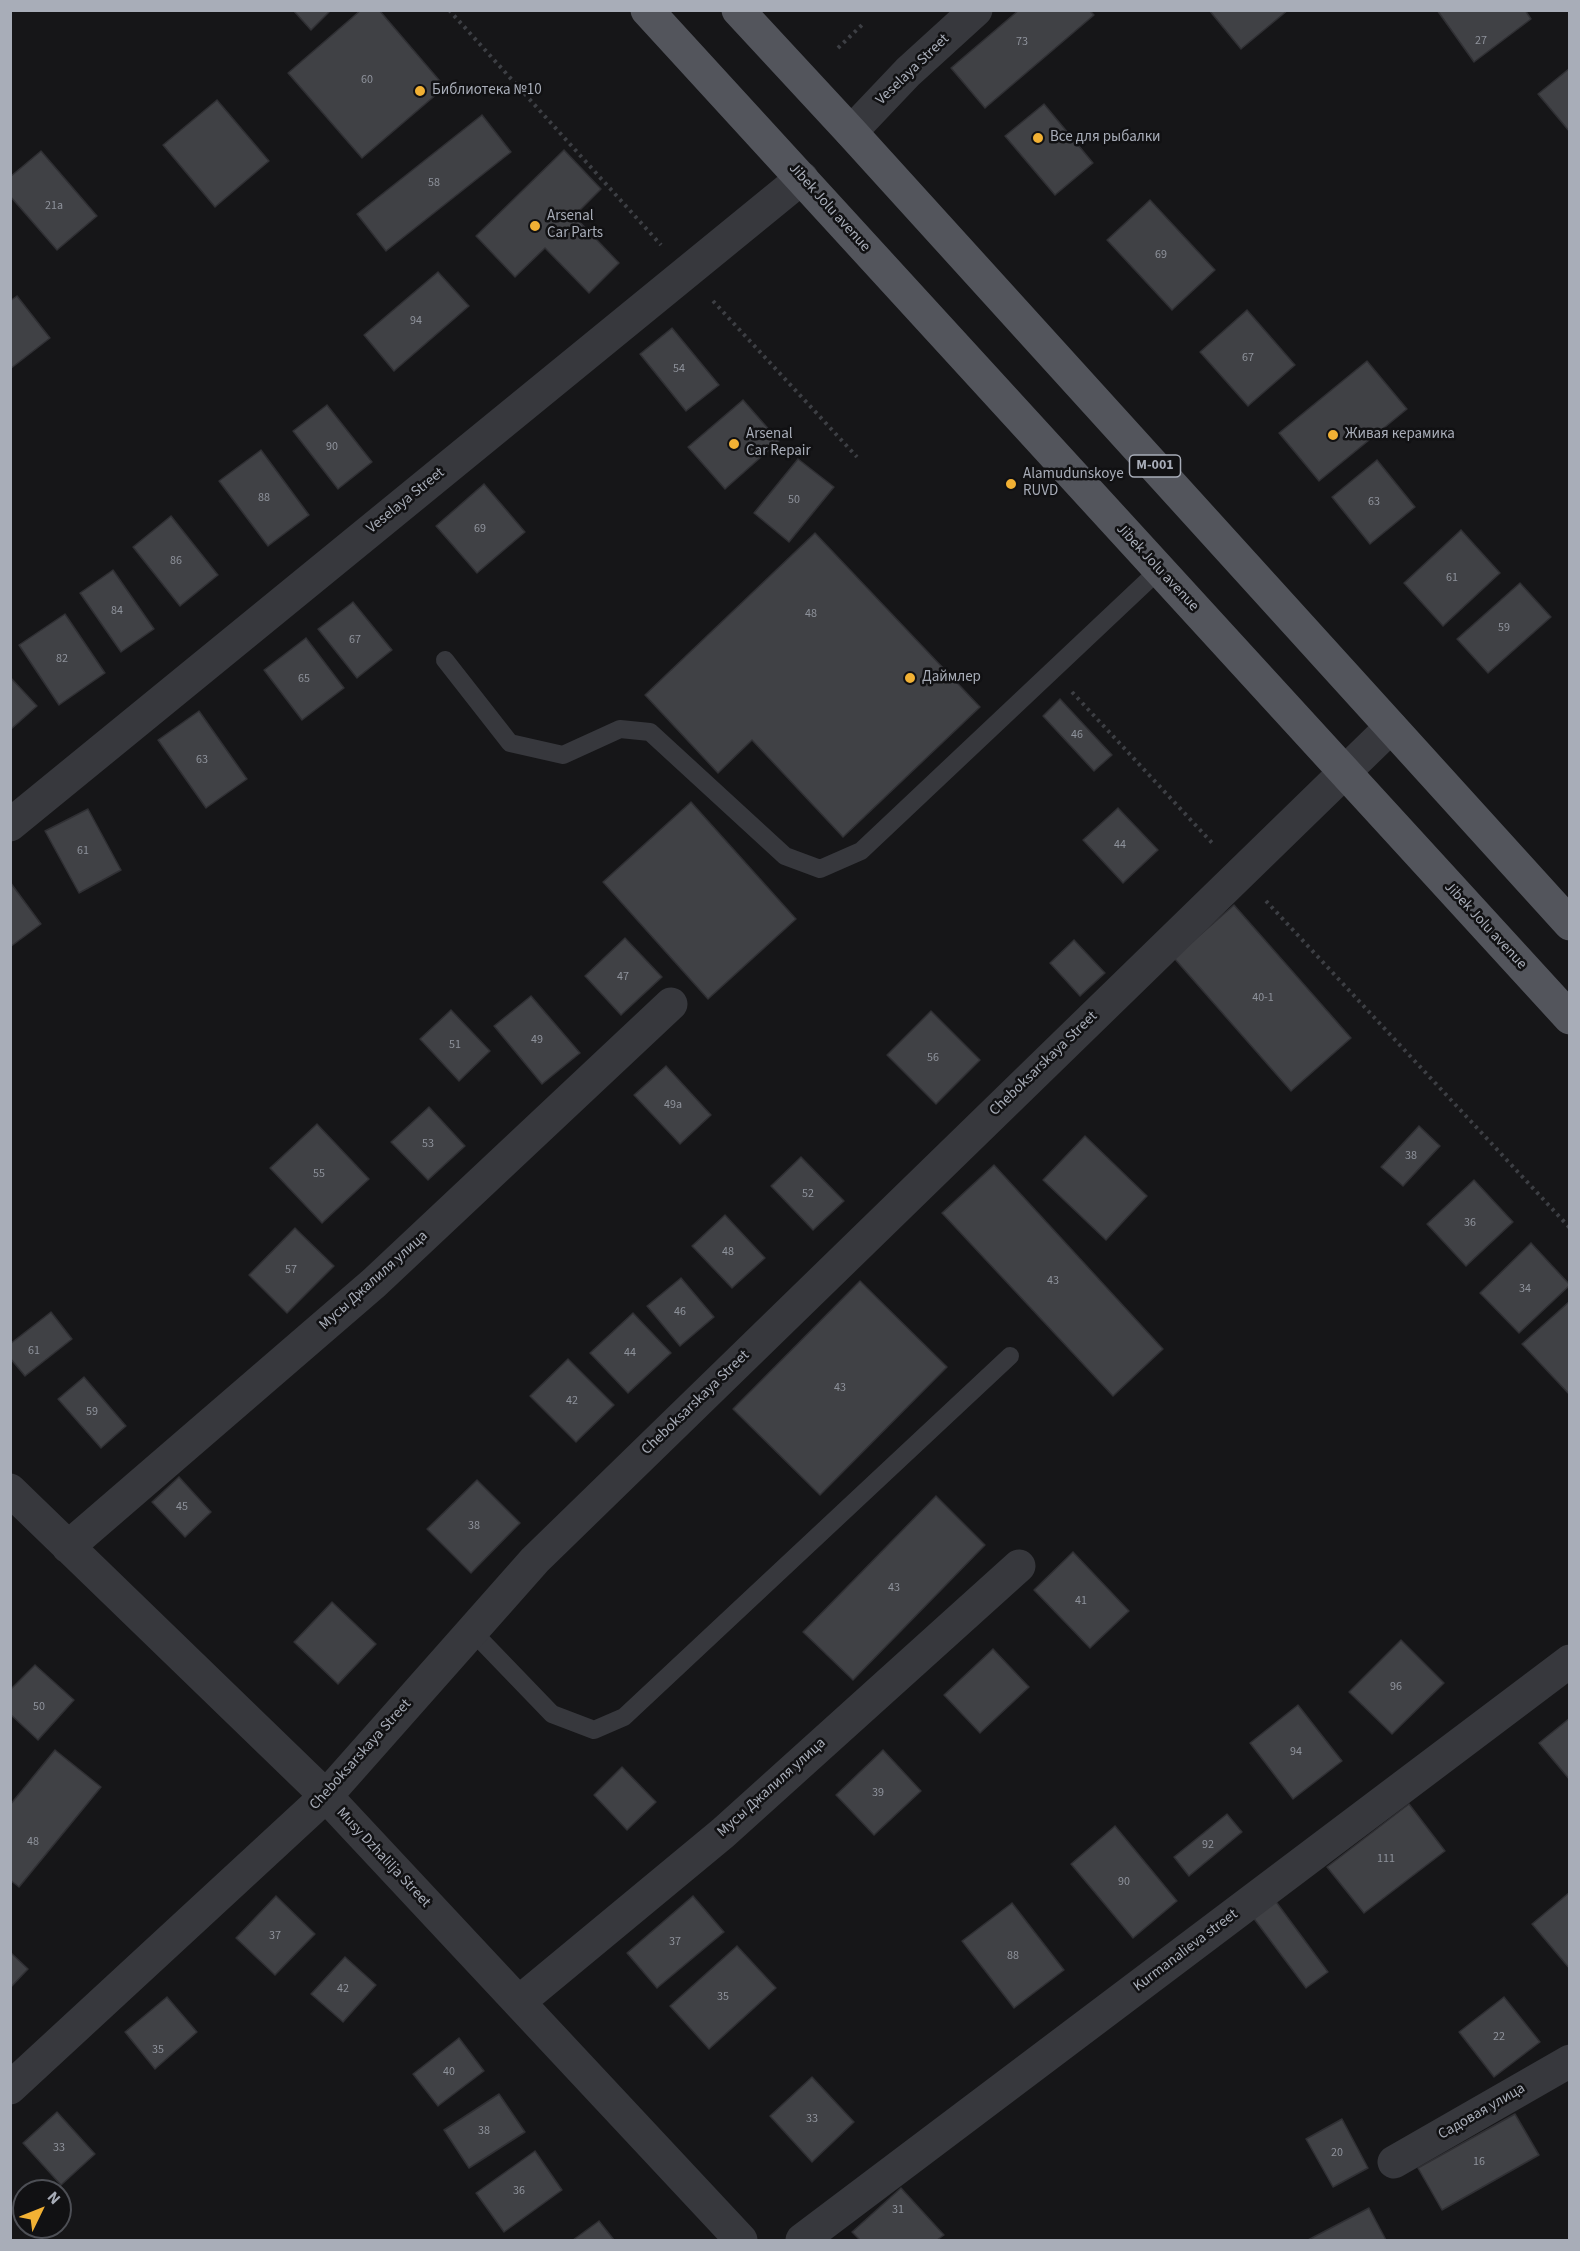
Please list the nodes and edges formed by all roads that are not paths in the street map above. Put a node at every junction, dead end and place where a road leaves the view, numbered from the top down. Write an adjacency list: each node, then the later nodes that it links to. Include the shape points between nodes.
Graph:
1 (647, 10): 5 (main road, Jibek Jolu avenue)
2 (738, 10): 4 (main road, М-001)
3 (976, 10): 4 (street, Veselaya Street, via 908,72)
4 (851, 132): 8 (main road, М-001)
5 (802, 178): 6 (main road, Jibek Jolu avenue); 10 (street, Veselaya Street)
6 (1159, 570): 7 (lane, via 861,851 820,869 785,856 650,732 620,729 563,755 510,743); 9 (main road, Jibek Jolu avenue)
7 (446, 660)
8 (1391, 727): 9 (street, Cheboksarskaya Street); 11 (main road, М-001)
9 (1344, 772): 13 (main road, Jibek Jolu avenue); 18 (street, Cheboksarskaya Street, via 535,1560)
10 (10, 825)
11 (1569, 924)
12 (671, 1004): 16 (street, Мусы Джалиля улица, via 374,1283)
13 (1569, 1018)
14 (1011, 1356): 18 (lane, via 624,1717 594,1730 552,1714)
15 (10, 1490): 16 (street, Musy Dzhalilja Street)
16 (68, 1547): 20 (street, Musy Dzhalilja Street)
17 (1019, 1566): 21 (street, Мусы Джалиля улица, via 723,1833)
18 (472, 1631): 20 (street, Cheboksarskaya Street)
19 (1569, 1661): 26 (street, Kurmanalieva street)
20 (326, 1796): 21 (street, Musy Dzhalilja Street); 23 (street, Cheboksarskaya Street)
21 (519, 2002): 25 (street, Musy Dzhalilja Street)
22 (1569, 2061): 24 (street, Садовая улица)
23 (10, 2088)
24 (1394, 2162)
25 (741, 2241)
26 (802, 2241)

